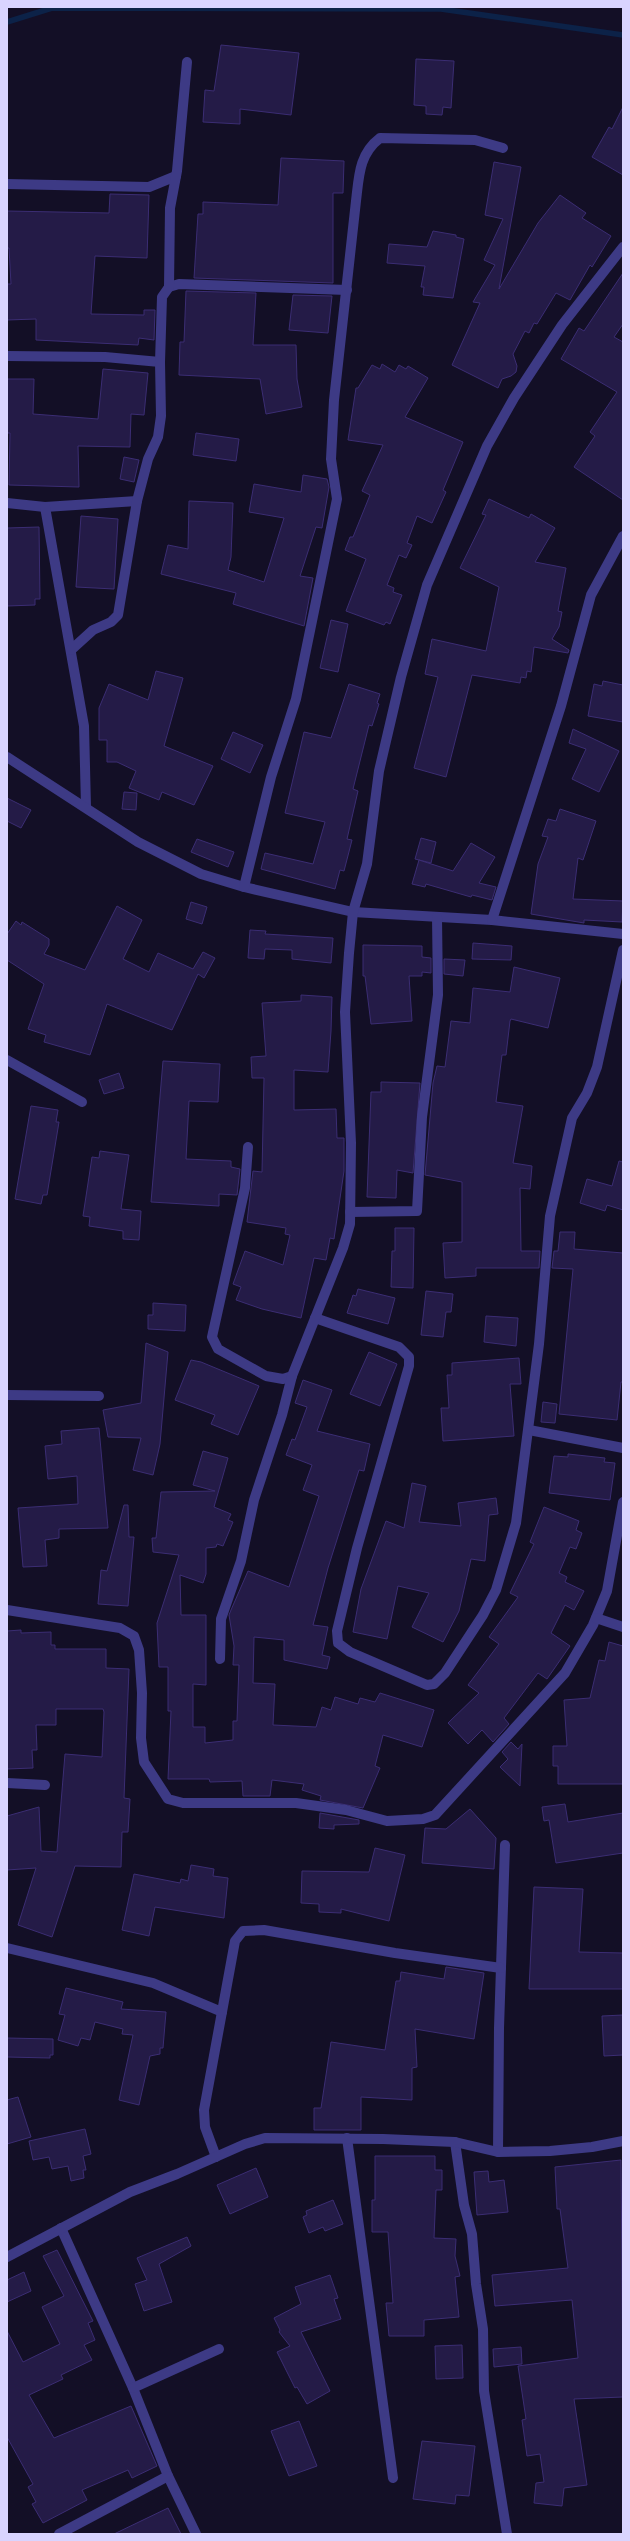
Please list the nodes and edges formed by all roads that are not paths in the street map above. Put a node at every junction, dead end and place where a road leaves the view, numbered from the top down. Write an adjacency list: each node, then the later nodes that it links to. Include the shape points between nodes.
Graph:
1 (187, 62): 3 (street)
2 (503, 148): 7 (street, via 475,140 380,138 368,147 360,171)
3 (176, 176): 4 (street, via 149,187); 6 (street, via 170,208)
4 (7, 184)
5 (623, 247): 18 (street, via 562,325 510,405 487,446 427,585 401,677 381,764 366,864)
6 (169, 287): 7 (street, via 186,284); 9 (street, via 162,297)
7 (347, 290): 17 (street, via 332,431 331,459 337,499 296,699 271,777)
8 (7, 356): 9 (street, via 105,357)
9 (160, 362): 10 (street, via 161,416 158,438 148,459)
10 (137, 501): 12 (street); 14 (street, via 118,615 112,622 93,630)
11 (7, 503): 12 (street)
12 (45, 507): 14 (street)
13 (623, 536): 20 (street, via 591,595 561,706)
14 (71, 650): 16 (street, via 84,726)
15 (7, 757): 16 (street)
16 (86, 807): 17 (street, via 138,842 194,870)
17 (244, 887): 18 (street)
18 (353, 912): 19 (street); 26 (street, via 345,1012 351,1144)
19 (437, 918): 20 (street); 26 (street, via 438,995 422,1117 417,1211)
20 (492, 920): 21 (street)
21 (623, 934)
22 (623, 950): 31 (street, via 597,1067 587,1093 572,1118 550,1216)
23 (7, 1060): 24 (street)
24 (82, 1102)
25 (248, 1147): 28 (street, via 245,1188 212,1337 218,1349 266,1376 283,1379)
26 (350, 1212): 27 (street, via 343,1248)
27 (315, 1318): 28 (street); 31 (street, via 399,1347 409,1357 409,1366 357,1548 337,1631 338,1643 350,1652 427,1685 434,1684 445,1673 483,1615 496,1590 516,1523)
28 (292, 1376): 37 (street, via 254,1500 241,1561 222,1619)
29 (7, 1395): 30 (street)
30 (99, 1396)
31 (529, 1430): 32 (street)
32 (623, 1448)
33 (623, 1502): 35 (street, via 607,1591)
34 (7, 1610): 35 (street, via 120,1628 134,1636 139,1650 144,1762 168,1800 183,1803 296,1803 327,1806 387,1821 423,1819 435,1815 565,1673)
35 (596, 1618): 36 (street)
36 (623, 1627)
37 (220, 1659)
38 (7, 1783): 39 (street)
39 (45, 1785)
40 (505, 1845): 42 (street)
41 (7, 1948): 43 (street, via 153,1983)
42 (501, 1968): 43 (street, via 251,1929 244,1930 235,1941); 47 (street)
43 (222, 2012): 48 (street, via 204,2110 205,2127)
44 (347, 2138): 46 (street); 48 (street, via 265,2138); 54 (street)
45 (623, 2140): 47 (street, via 592,2147)
46 (455, 2142): 47 (street); 57 (street, via 464,2205 472,2234 483,2329 484,2391)
47 (498, 2152)
48 (216, 2157): 49 (street, via 130,2192)
49 (61, 2228): 50 (street); 52 (street)
50 (7, 2257)
51 (219, 2349): 52 (street)
52 (133, 2388): 53 (street)
53 (168, 2476): 55 (street); 56 (street)
54 (393, 2478)
55 (59, 2534)
56 (196, 2534)
57 (507, 2534)

